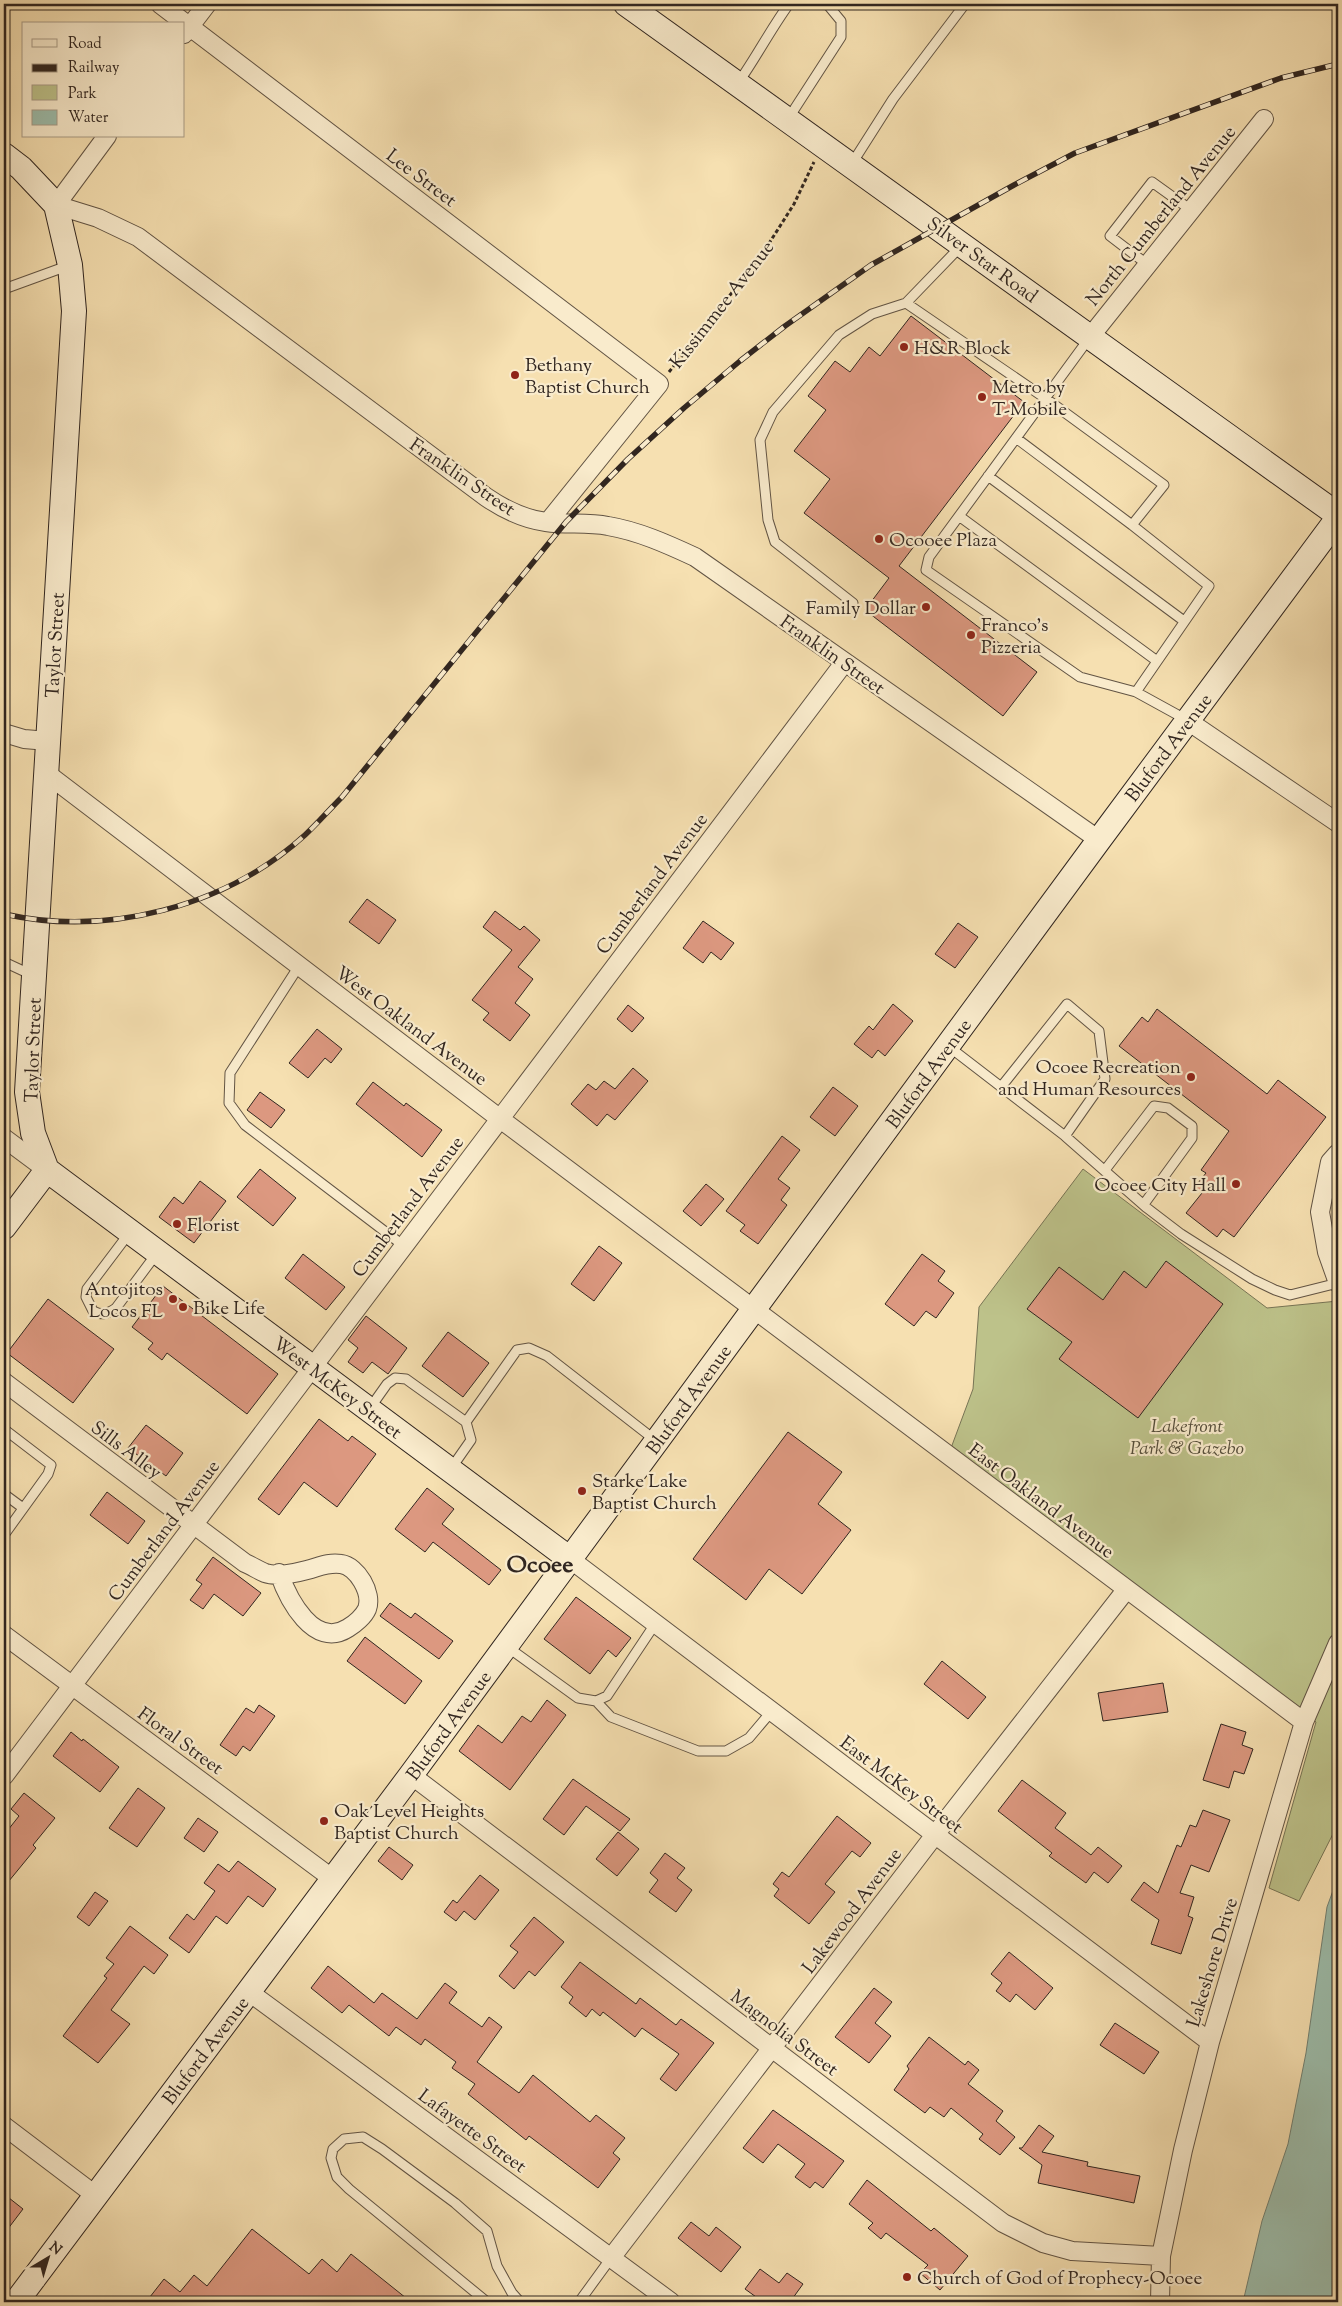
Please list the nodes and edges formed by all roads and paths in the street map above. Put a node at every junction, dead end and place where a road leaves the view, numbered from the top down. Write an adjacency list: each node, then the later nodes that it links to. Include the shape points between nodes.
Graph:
1 (160, 4): 7 (street, Lee Street)
2 (207, 4): 8 (street)
3 (626, 4): 9 (street, Silver Star Road)
4 (788, 4): 9 (lane)
5 (827, 4): 11 (lane, via 841,21 841,37)
6 (965, 4): 15 (lane, via 893,99)
7 (179, 22)
8 (187, 30): 24 (street, Lee Street)
9 (737, 84): 11 (street, Silver Star Road)
10 (1264, 119): 17 (street, North Cumberland Avenue)
11 (787, 120): 13 (street, Silver Star Road)
12 (106, 138): 16 (street)
13 (822, 145): 15 (street, Silver Star Road); 24 (path, Kissimmee Avenue, via 794,204 761,256)
14 (4, 155): 16 (street, Franklin Street)
15 (851, 165): 18 (street, Silver Star Road)
16 (56, 205): 20 (street, Taylor Street); 30 (street, Franklin Street, via 98,218 138,237 486,497 516,515)
17 (1191, 210): 19 (street, North Cumberland Avenue); 19 (lane, via 1152,182 1110,236)
18 (963, 244): 22 (lane); 23 (street, Silver Star Road)
19 (1148, 264): 23 (street, North Cumberland Avenue)
20 (70, 265): 21 (lane); 39 (street, Taylor Street, via 74,311)
21 (4, 289)
22 (906, 303): 25 (lane); 32 (lane, via 872,314 839,335 773,412 760,440 768,520 775,542)
23 (1090, 337): 25 (lane); 29 (street, Silver Star Road)
24 (659, 384): 30 (street, Kissimmee Avenue)
25 (1045, 398): 26 (lane); 31 (lane, via 1164,485)
26 (1016, 438): 27 (lane); 31 (lane)
27 (988, 476): 28 (lane); 33 (lane)
28 (959, 516): 34 (lane); 36 (lane, via 929,557 926,570 1080,677)
29 (1338, 516): 37 (street, Bluford Avenue)
30 (548, 522): 35 (street, Franklin Street, via 608,526 660,541 695,557)
31 (1132, 525): 33 (lane, via 1209,586)
32 (853, 602)
33 (1184, 621): 34 (lane)
34 (1157, 661): 36 (lane)
35 (844, 663): 42 (street, Franklin Street); 48 (street, Cumberland Avenue)
36 (1136, 692): 37 (lane)
37 (1188, 721): 41 (street); 42 (street, Bluford Avenue)
38 (4, 733): 39 (street)
39 (48, 741): 40 (street, Taylor Street)
40 (46, 773): 44 (street, West Oakland Avenue); 45 (street, Taylor Street)
41 (1338, 823)
42 (1099, 840): 46 (street, Bluford Avenue)
43 (4, 962): 45 (lane)
44 (299, 966): 48 (street, West Oakland Avenue); 57 (lane, via 230,1073 229,1104 245,1125)
45 (34, 976): 53 (street, Taylor Street, via 27,1092 33,1133)
46 (948, 1046): 47 (lane); 60 (street, Bluford Avenue)
47 (1000, 1087): 49 (lane); 49 (lane, via 1067,1004 1098,1031 1105,1078)
48 (500, 1118): 57 (street, Cumberland Avenue); 60 (street, West Oakland Avenue)
49 (1064, 1136): 52 (lane)
50 (4, 1138): 53 (street, West McKey Street)
51 (1338, 1153): 59 (street, via 1330,1162 1320,1212 1327,1252)
52 (1105, 1170): 54 (lane); 54 (lane, via 1154,1106 1168,1108 1192,1126 1192,1138)
53 (53, 1174): 55 (street); 56 (street, West McKey Street)
54 (1144, 1204): 59 (lane, via 1181,1234 1275,1290 1290,1295)
55 (4, 1227)
56 (130, 1232): 58 (street, West McKey Street); 58 (lane, via 87,1289 86,1297 93,1311 108,1314 116,1308)
57 (404, 1246): 61 (street, Cumberland Avenue)
58 (158, 1253): 61 (street, West McKey Street)
59 (1338, 1283)
60 (754, 1310): 66 (street, Bluford Avenue); 74 (street, East Oakland Avenue)
61 (312, 1368): 63 (street, West McKey Street); 70 (street, Cumberland Avenue)
62 (4, 1382): 70 (street, Sills Alley)
63 (369, 1410): 64 (lane, via 387,1384 395,1378 406,1379); 67 (street, West McKey Street)
64 (466, 1422): 66 (lane, via 517,1350 530,1348 547,1356); 67 (lane, via 471,1440)
65 (4, 1429): 69 (lane, via 51,1465)
66 (657, 1442): 72 (street, Bluford Avenue)
67 (449, 1470): 72 (street, West McKey Street)
68 (4, 1494): 69 (lane)
69 (23, 1508): 71 (lane)
70 (193, 1525): 73 (street, Sills Alley, via 245,1562 267,1574); 79 (street, Cumberland Avenue)
71 (4, 1534)
72 (570, 1559): 75 (street, East McKey Street); 78 (street, Bluford Avenue)
73 (279, 1573): 73 (street, Sills Alley, via 306,1571 327,1564 353,1568 368,1598 366,1609 355,1624 342,1633 328,1635 310,1625 286,1594)
74 (1126, 1590): 82 (street, East Oakland Avenue); 85 (street, Lakewood Avenue)
75 (655, 1624): 80 (lane, via 607,1696); 81 (street, East McKey Street)
76 (4, 1635): 79 (street, Floral Street)
77 (1338, 1643): 82 (street, Lakeshore Drive)
78 (506, 1646): 80 (lane, via 578,1698); 83 (street, Bluford Avenue)
79 (71, 1686): 84 (street, Cumberland Avenue); 86 (street, Floral Street)
80 (596, 1701): 81 (lane, via 611,1717 698,1751 726,1751 749,1738)
81 (771, 1712): 85 (street, East McKey Street)
82 (1304, 1722): 88 (street, Lakeshore Drive)
83 (411, 1775): 86 (street, Bluford Avenue); 89 (street, Magnolia Street)
84 (4, 1776)
85 (934, 1836): 88 (street, East McKey Street); 89 (street, Lakewood Avenue)
86 (333, 1879): 87 (street, Bluford Avenue)
87 (249, 1992): 91 (street, Bluford Avenue); 93 (street, Lafayette Street)
88 (1210, 2042): 92 (street, Lakeshore Drive)
89 (772, 2048): 92 (street, Magnolia Street, via 1003,2223 1043,2243 1072,2250); 93 (street, Lakewood Avenue)
90 (4, 2126): 91 (street)
91 (96, 2196): 94 (street, Bluford Avenue)
92 (1161, 2256): 99 (street, Lakeshore Drive)
93 (611, 2258): 97 (lane); 98 (street, Lafayette Street)
94 (16, 2302)
95 (487, 2302): 96 (lane, via 349,2190 337,2177 331,2158 333,2149 344,2139 363,2137 455,2203 487,2231 497,2266)
96 (520, 2302)
97 (579, 2302)
98 (671, 2302)
99 (1160, 2302)

